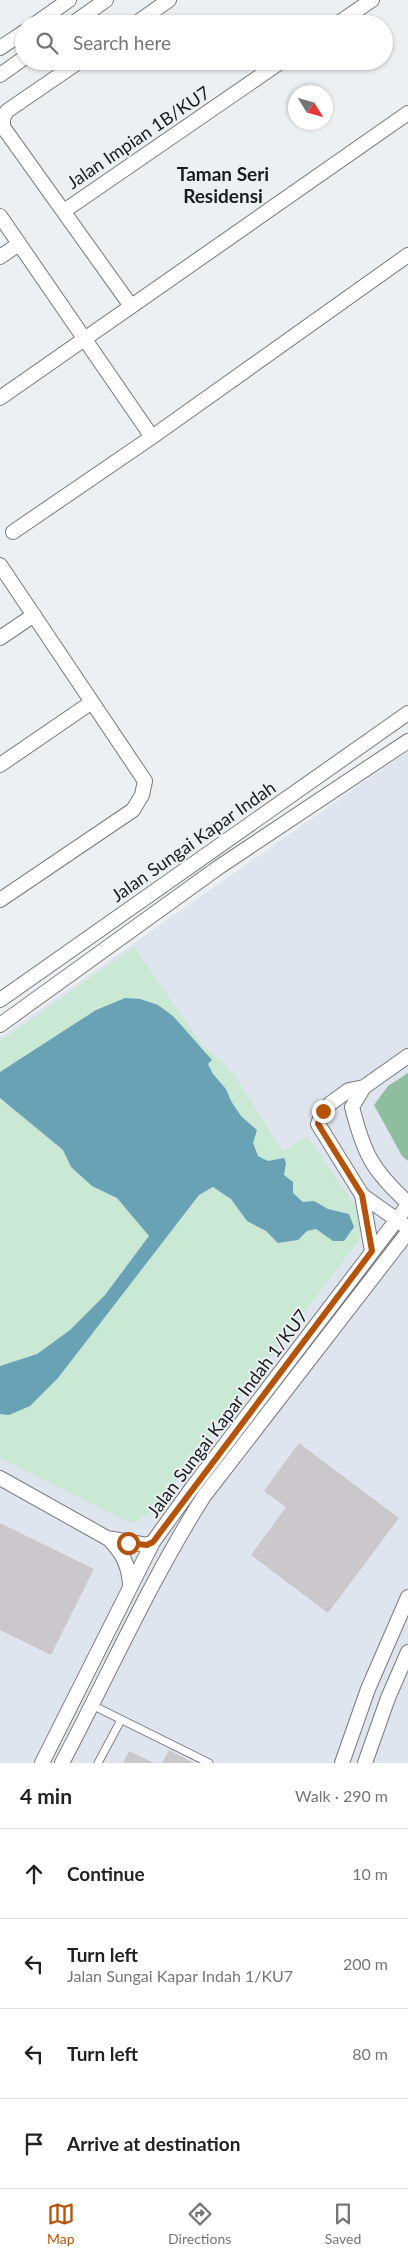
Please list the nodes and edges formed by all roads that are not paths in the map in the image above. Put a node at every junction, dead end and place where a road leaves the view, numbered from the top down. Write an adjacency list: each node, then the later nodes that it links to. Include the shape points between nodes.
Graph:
1 (69, 0): 5 (street)
2 (106, 0): 6 (street)
3 (169, 0): 7 (street)
4 (372, 0): 8 (street)
5 (48, 15)
6 (85, 15)
7 (148, 15)
8 (350, 15)
9 (15, 38): 10 (street)
10 (0, 48)
11 (15, 64): 14 (street)
12 (67, 70): 16 (street, via 7,111 3,118 3,128)
13 (269, 70): 16 (street, Jalan Impian 1B/KU7)
14 (0, 75)
15 (408, 112): 21 (street)
16 (64, 211): 21 (street)
17 (0, 216): 18 (street)
18 (19, 244): 20 (street); 22 (street)
19 (408, 255): 24 (street)
20 (0, 257)
21 (131, 306): 22 (street)
22 (83, 338): 23 (street); 24 (street)
23 (0, 398)
24 (152, 437): 25 (street)
25 (13, 532)
26 (0, 565): 27 (street)
27 (34, 615): 28 (street); 29 (street)
28 (0, 638)
29 (92, 702): 32 (street); 33 (street, via 145,780 142,796 133,810)
30 (408, 713): 34 (street, Jalan Sungai Kapar Indah)
31 (408, 741): 35 (street, Jalan Sungai Kapar Indah, via 218,867)
32 (0, 765)
33 (0, 900)
34 (0, 1000)
35 (0, 1025)
36 (408, 1056): 37 (street)
37 (364, 1087): 38 (street, via 349,1090 331,1103 323,1111 318,1124); 39 (street, via 352,1107 360,1140 371,1164)
38 (362, 1195): 40 (street); 44 (street)
39 (408, 1204): 40 (street, Jalan Sungai Kapar Indah 1/KU7)
40 (397, 1219): 41 (street); 44 (street, Jalan Sungai Kapar Indah 1/KU7)
41 (408, 1228)
42 (408, 1232): 43 (street, Jalan Sungai Kapar Indah 1/KU7)
43 (397, 1253): 51 (street, Jalan Sungai Kapar Indah 1/KU7, via 377,1272 204,1496 180,1534)
44 (369, 1256): 47 (street, Jalan Sungai Kapar Indah 1/KU7)
45 (0, 1478): 46 (street)
46 (107, 1538): 47 (street, via 147,1545); 48 (street)
47 (153, 1542): 48 (street, Jalan Sungai Kapar Indah 1/KU7)
48 (134, 1572): 55 (street, Jalan Sungai Kapar Indah 1/KU7)
49 (408, 1597): 53 (street, via 353,1726)
50 (408, 1652): 54 (street)
51 (92, 1705): 52 (lane); 56 (street, Jalan Sungai Kapar Indah 1/KU7)
52 (121, 1720): 57 (lane); 58 (lane)
53 (343, 1758)
54 (366, 1762)
55 (42, 1763)
56 (62, 1763)
57 (98, 1763)
58 (209, 1763)

